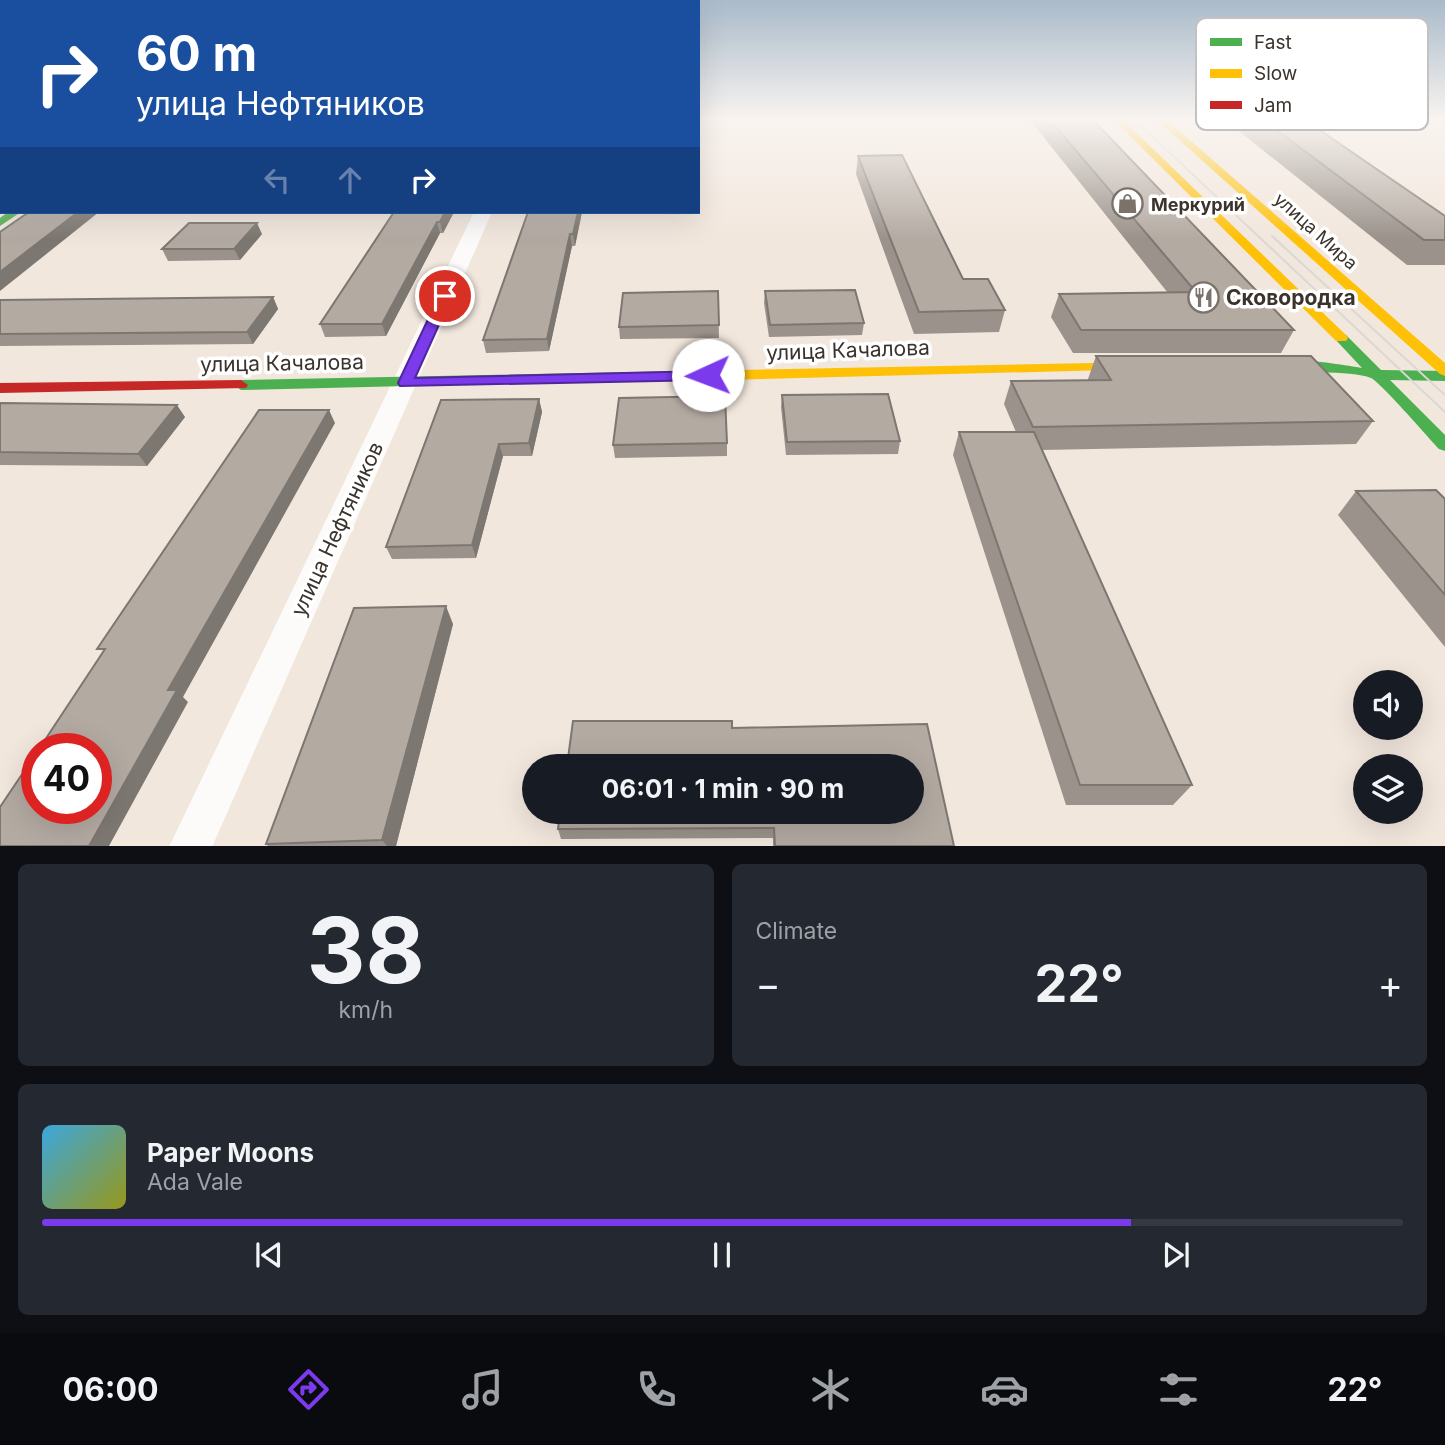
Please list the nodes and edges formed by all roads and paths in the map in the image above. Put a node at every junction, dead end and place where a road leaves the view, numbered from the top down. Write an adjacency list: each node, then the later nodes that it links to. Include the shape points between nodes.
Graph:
1 (1158, 159): 7 (main road)
2 (1205, 159): 6 (main road, улица Мира)
3 (482, 214): 8 (street, улица Нефтяников)
4 (1156, 366): 8 (main road, улица Качалова)
5 (1252, 366): 7 (main road, via 1321,366)
6 (1445, 374): 7 (main road)
7 (1378, 375): 10 (main road)
8 (405, 383): 9 (main road, улица Качалова); 11 (street, улица Нефтяников)
9 (0, 388)
10 (1445, 446)
11 (190, 846)

